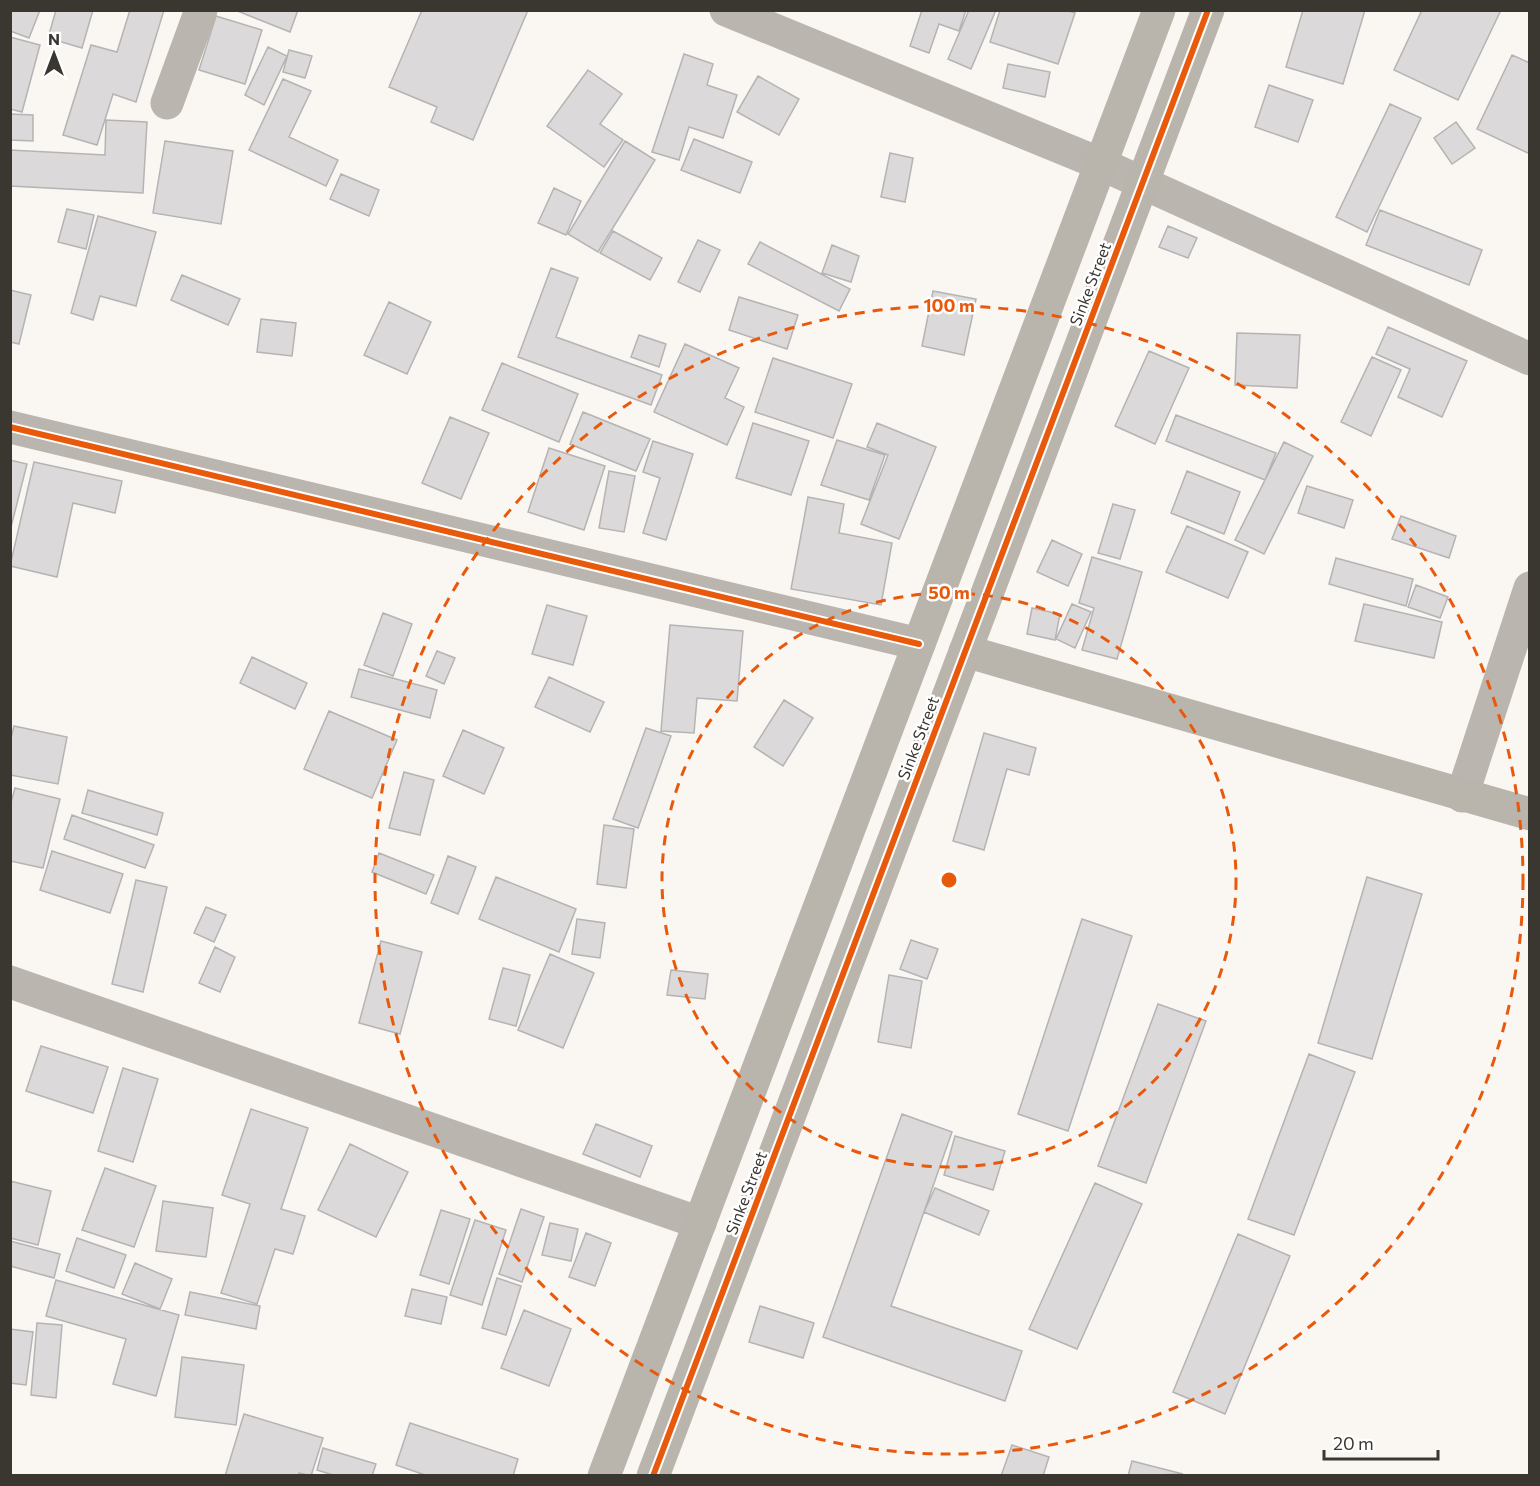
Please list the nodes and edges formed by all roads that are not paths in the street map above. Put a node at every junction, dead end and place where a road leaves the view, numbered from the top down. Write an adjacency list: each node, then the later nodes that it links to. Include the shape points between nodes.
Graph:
1 (201, 10): 5 (street)
2 (726, 10): 6 (street)
3 (1159, 10): 6 (street, Sinke Street)
4 (1208, 10): 7 (street, Sinke Street)
5 (167, 103)
6 (1101, 164): 7 (street); 11 (street, Sinke Street)
7 (1143, 183): 8 (street); 12 (street, Sinke Street)
8 (1530, 358)
9 (10, 427): 11 (street)
10 (1530, 588): 13 (street)
11 (919, 645): 16 (street, Sinke Street)
12 (966, 651): 13 (street); 18 (street, Sinke Street)
13 (1462, 796): 14 (street)
14 (1530, 814)
15 (10, 982): 16 (street)
16 (700, 1222): 17 (street, Sinke Street)
17 (604, 1476)
18 (653, 1476)

